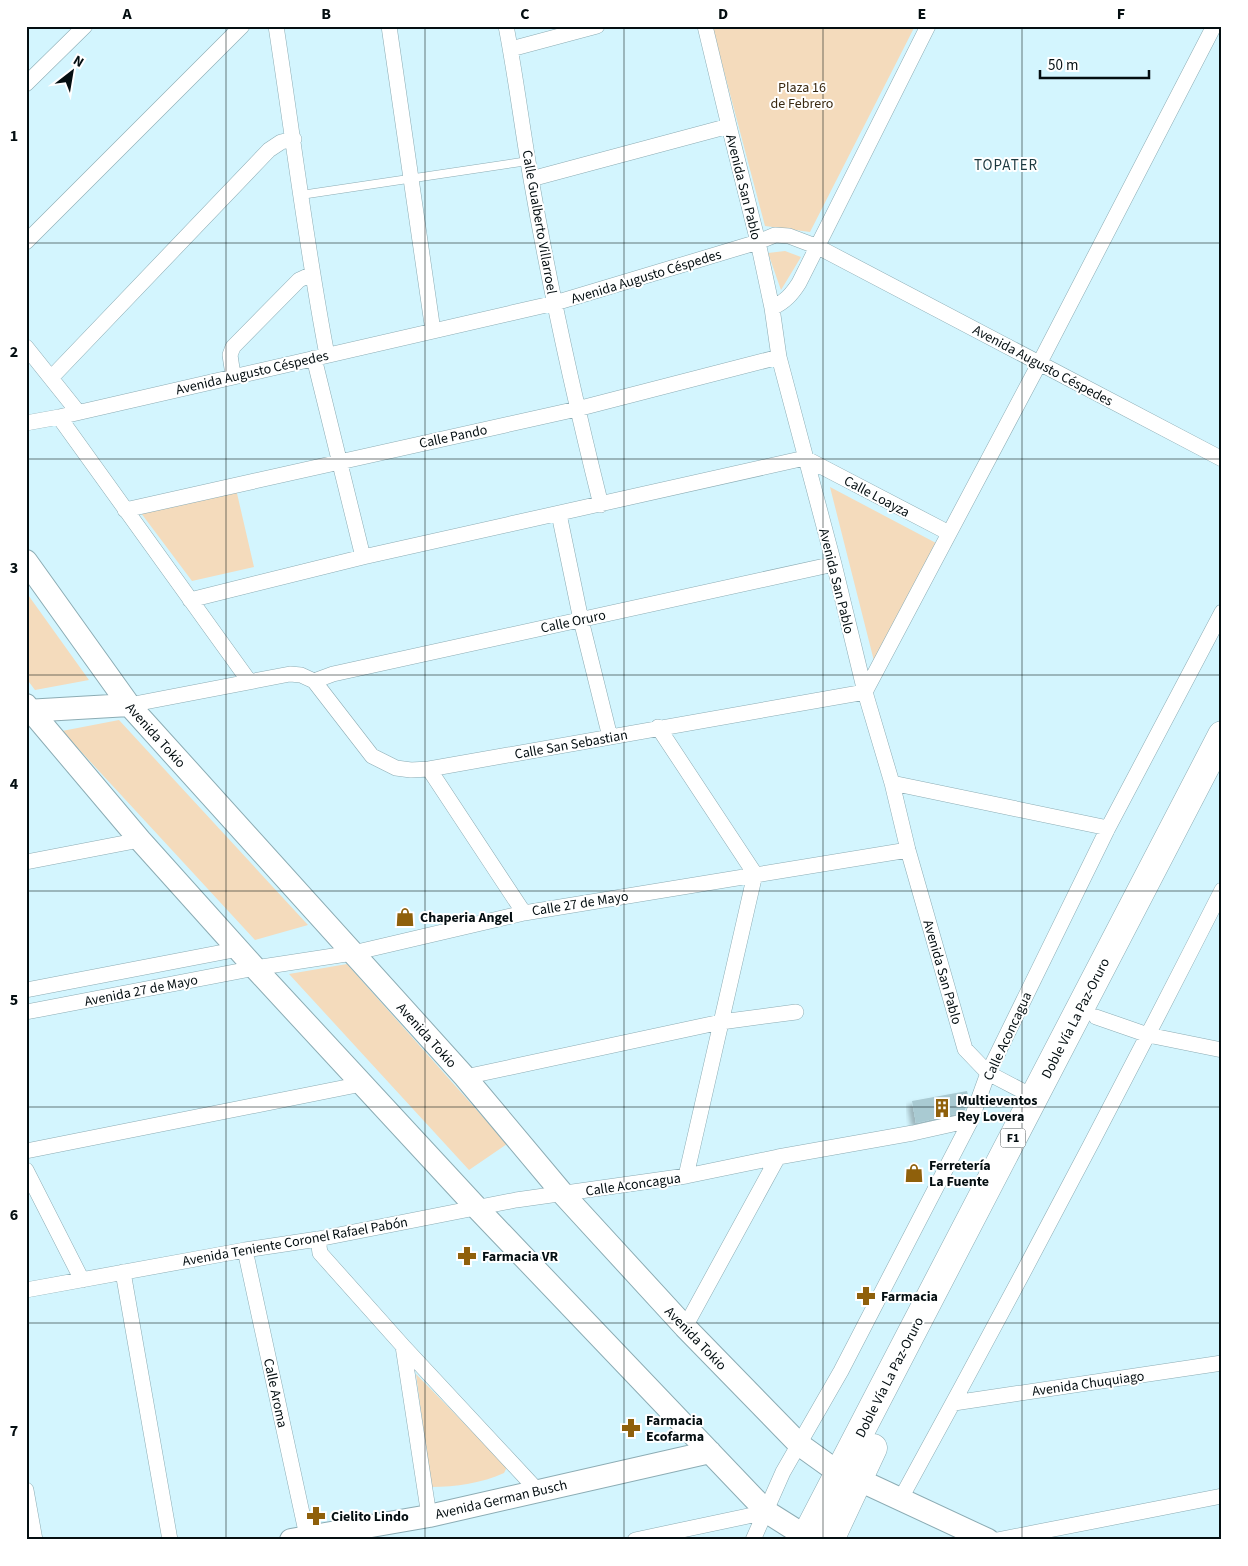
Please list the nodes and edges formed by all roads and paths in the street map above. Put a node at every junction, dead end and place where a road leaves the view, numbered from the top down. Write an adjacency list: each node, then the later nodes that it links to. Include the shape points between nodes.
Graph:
1 (85, 26): 11 (street)
2 (242, 26): 18 (street)
3 (276, 26): 13 (street)
4 (389, 26): 15 (street)
5 (506, 26): 10 (street, Calle Gualberto Villarroel)
6 (596, 26): 10 (street)
7 (705, 26): 12 (street, Avenida San Pablo)
8 (928, 26): 20 (street)
9 (1214, 26): 28 (street)
10 (511, 49): 14 (street, Calle Gualberto Villarroel)
11 (26, 84)
12 (728, 126): 16 (street); 19 (street, Avenida San Pablo)
13 (294, 139): 17 (street); 30 (street, via 269,150)
14 (528, 161): 15 (lane); 16 (street, Calle Gualberto Villarroel)
15 (411, 178): 17 (lane); 24 (street)
16 (531, 179): 22 (street, Calle Gualberto Villarroel)
17 (301, 194): 21 (street)
18 (26, 242)
19 (758, 242): 20 (street, Avenida Augusto Céspedes, via 775,235 789,236); 22 (street, Avenida Augusto Céspedes); 23 (street, Avenida San Pablo)
20 (818, 247): 23 (street, via 792,294); 28 (street, Avenida Augusto Céspedes)
21 (312, 274): 26 (street); 29 (street, via 299,280 234,347 230,355)
22 (555, 303): 24 (street, Avenida Augusto Céspedes); 31 (street, Calle Gualberto Villarroel)
23 (772, 308): 27 (street, Avenida San Pablo)
24 (433, 331): 26 (street, Avenida Augusto Céspedes)
25 (26, 347): 30 (street)
26 (321, 356): 29 (street, Avenida Augusto Céspedes); 37 (street)
27 (779, 357): 31 (street, Calle Pando); 35 (street, Avenida San Pablo)
28 (1040, 364): 36 (street, Avenida Augusto Céspedes); 41 (street)
29 (233, 375): 32 (street, Avenida Augusto Céspedes)
30 (51, 378): 32 (street)
31 (577, 409): 37 (street, Calle Pando); 38 (street, Calle Gualberto Villarroel)
32 (78, 412): 33 (street, Avenida Augusto Céspedes)
33 (58, 417): 34 (street, Avenida Augusto Céspedes); 39 (street)
34 (26, 422)
35 (805, 458): 38 (street); 41 (street, Calle Loayza); 44 (street, Avenida San Pablo)
36 (1222, 459)
37 (340, 461): 39 (street, Calle Pando); 42 (street)
38 (601, 505): 40 (street)
39 (125, 510): 45 (street)
40 (559, 514): 42 (street); 47 (street)
41 (950, 533): 50 (street)
42 (363, 557): 45 (street)
43 (26, 561): 51 (street, Avenida Tokio)
44 (834, 564): 47 (street, Calle Oruro); 50 (street, Avenida San Pablo)
45 (190, 600): 49 (street)
46 (1222, 612): 59 (street, Calle Aconcagua)
47 (581, 620): 48 (street, Calle Oruro, via 333,674); 55 (street)
48 (314, 681): 49 (street, via 290,674); 56 (street, Calle San Sebastian, via 372,756 396,768)
49 (249, 682): 51 (street)
50 (865, 692): 53 (street, Calle San Sebastian); 58 (street, Avenida San Pablo)
51 (129, 705): 52 (street); 67 (street, Avenida Tokio)
52 (27, 709): 60 (street)
53 (658, 728): 55 (street, Calle San Sebastian); 63 (street)
54 (1222, 735): 79 (highway, Doble Vía La Paz-Oruro / F1)
55 (610, 737): 56 (street, Calle San Sebastian)
56 (429, 769): 65 (street)
57 (1222, 773): 72 (highway, Doble Vía La Paz-Oruro / F1)
58 (892, 783): 59 (street); 61 (street, Avenida San Pablo)
59 (1108, 828): 76 (street, Calle Aconcagua)
60 (140, 840): 62 (street); 66 (street)
61 (908, 850): 63 (street, Calle 27 de Mayo); 76 (street, Avenida San Pablo, via 965,1049)
62 (26, 862)
63 (755, 874): 65 (street, Calle 27 de Mayo); 73 (street)
64 (1222, 890): 74 (street)
65 (524, 913): 67 (street, Calle 27 de Mayo)
66 (239, 949): 68 (street); 69 (street, Avenida 27 de Mayo)
67 (352, 953): 68 (street, Calle 27 de Mayo); 77 (street, Avenida Tokio)
68 (255, 968): 70 (street, Avenida 27 de Mayo); 78 (street)
69 (26, 990)
70 (26, 1012)
71 (796, 1012): 73 (street)
72 (1096, 1017): 74 (street); 98 (highway, Doble Vía La Paz-Oruro / F1)
73 (721, 1022): 77 (street); 84 (street)
74 (1148, 1035): 75 (street); 95 (street)
75 (1222, 1050)
76 (988, 1073): 79 (street, Avenida San Pablo); 80 (street, Calle Aconcagua)
77 (464, 1077): 85 (street, Avenida Tokio)
78 (362, 1084): 81 (street); 86 (street)
79 (1034, 1097): 98 (highway, Doble Vía La Paz-Oruro / F1)
80 (971, 1120): 82 (street, Calle Aconcagua); 96 (street)
81 (26, 1151)
82 (778, 1157): 84 (street, Calle Aconcagua); 92 (street)
83 (26, 1170): 90 (street)
84 (686, 1176): 85 (street, Calle Aconcagua)
85 (563, 1194): 86 (street, Avenida Teniente Coronel Rafael Pabón); 92 (street, Avenida Tokio)
86 (477, 1208): 87 (street, Avenida Teniente Coronel Rafael Pabón); 97 (street)
87 (318, 1239): 88 (street, Avenida Teniente Coronel Rafael Pabón); 93 (street, via 320,1253)
88 (245, 1250): 89 (street, Avenida Teniente Coronel Rafael Pabón); 106 (street, Calle Aroma)
89 (123, 1272): 90 (street, Avenida Teniente Coronel Rafael Pabón); 109 (street)
90 (82, 1280): 91 (street, Avenida Teniente Coronel Rafael Pabón)
91 (26, 1290)
92 (685, 1328): 96 (street, Avenida Tokio)
93 (403, 1346): 100 (street); 104 (street)
94 (1222, 1363): 95 (street, Avenida Chuquiago)
95 (954, 1403): 102 (street)
96 (800, 1445): 98 (street, Avenida Tokio); 103 (street, via 783,1472)
97 (710, 1452): 100 (street, Avenida German Busch); 103 (street)
98 (848, 1476): 102 (street, Avenida Tokio); 107 (highway, Doble Vía La Paz-Oruro / F1)
99 (26, 1490): 108 (street)
100 (538, 1491): 104 (street, Avenida German Busch)
101 (1222, 1496): 113 (street)
102 (900, 1500): 112 (street, Avenida Tokio)
103 (767, 1512): 107 (street); 110 (street); 111 (street)
104 (429, 1516): 105 (street, Avenida German Busch)
105 (361, 1533): 106 (street, Avenida German Busch)
106 (299, 1538)
107 (813, 1539)
108 (35, 1540)
109 (170, 1540)
110 (635, 1540)
111 (753, 1540)
112 (988, 1540)
113 (997, 1540)

